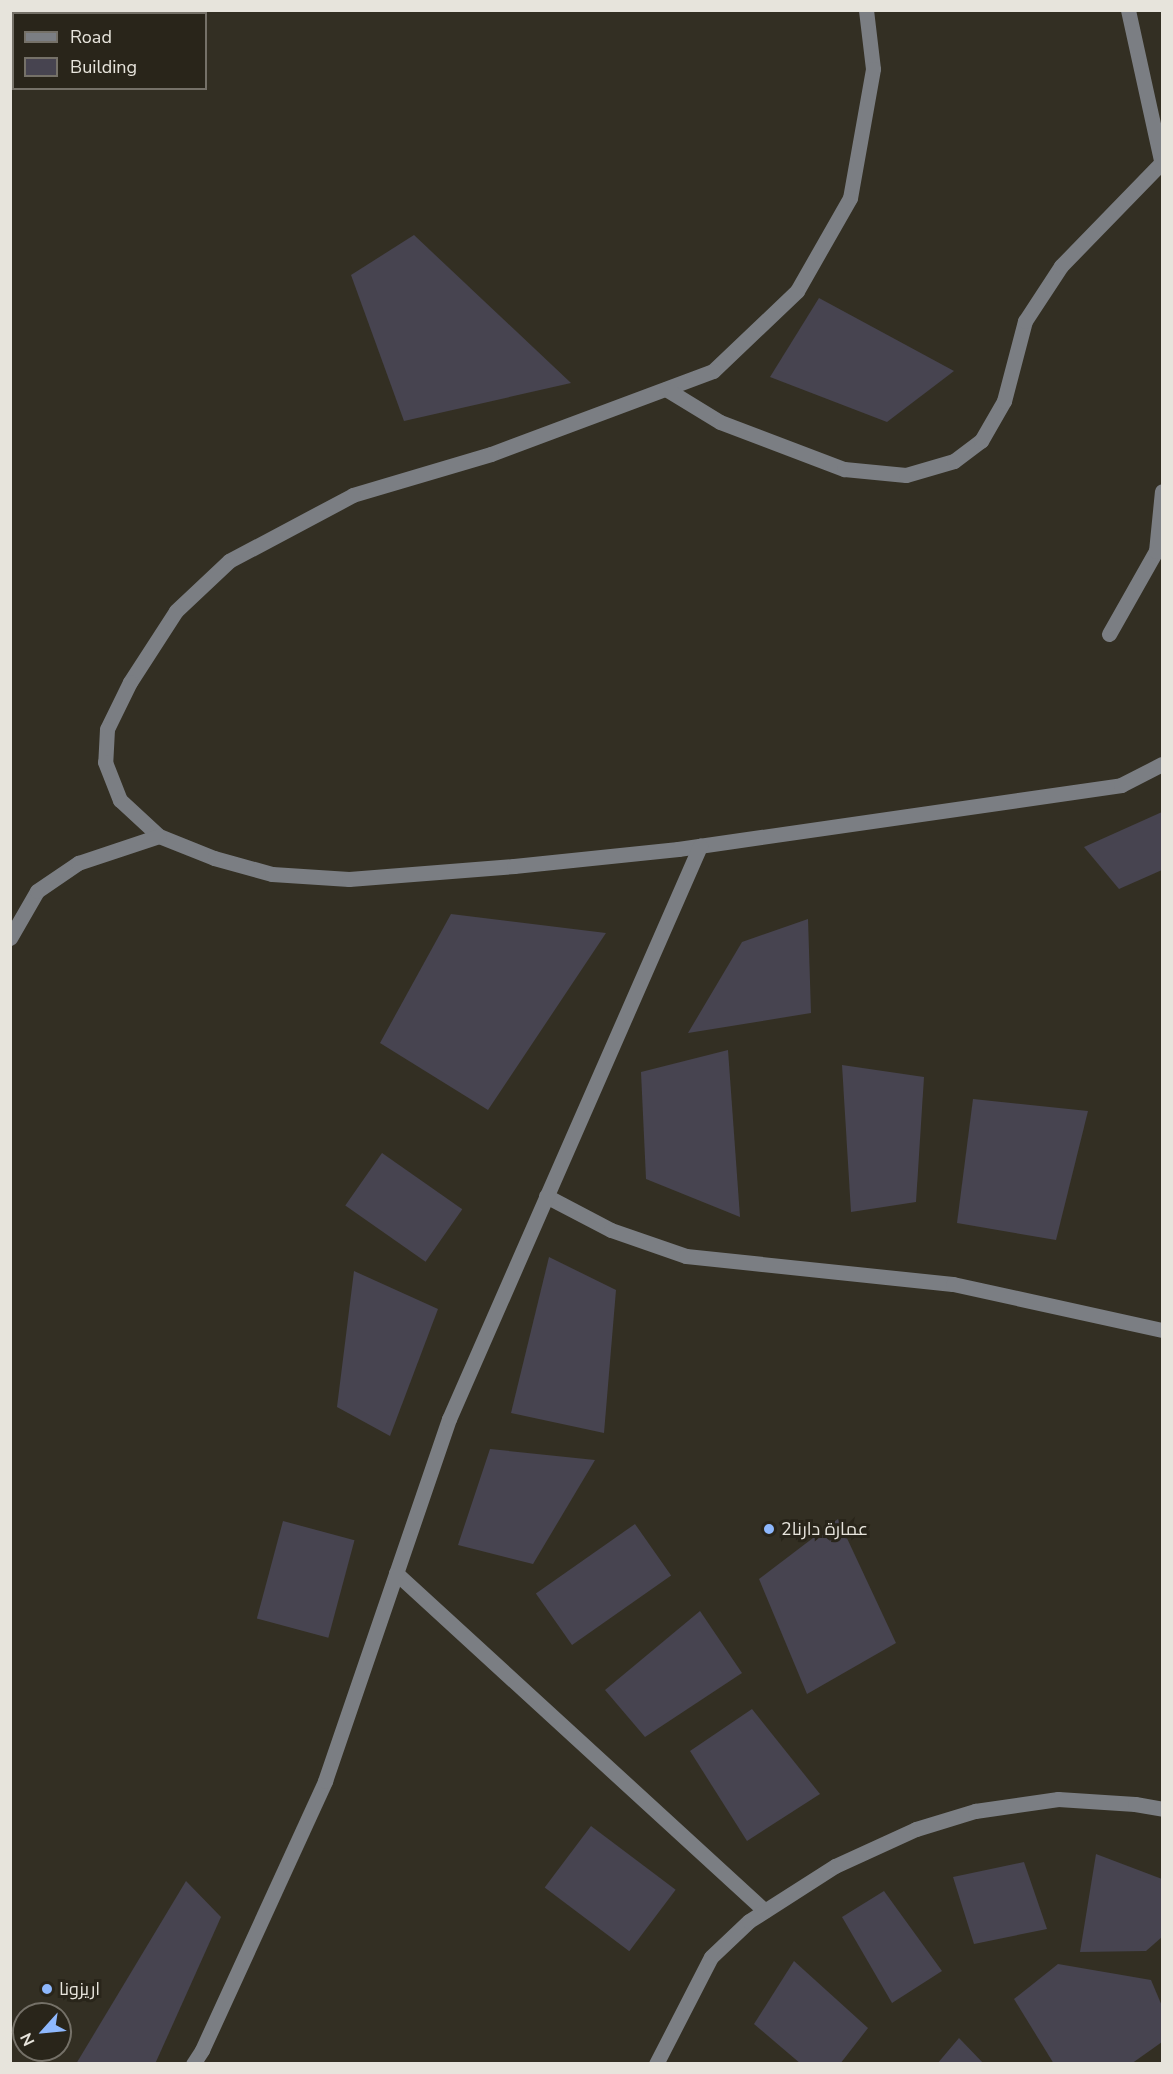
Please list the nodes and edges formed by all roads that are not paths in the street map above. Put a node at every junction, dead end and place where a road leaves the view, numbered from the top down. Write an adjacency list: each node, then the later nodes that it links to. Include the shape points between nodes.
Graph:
1 (866, 10): 4 (street, via 873,69 850,198 797,291 713,371)
2 (1128, 10): 3 (street)
3 (1162, 164): 4 (street, via 1061,266 1025,321 1004,401 981,441 954,461 906,475 844,469 720,422)
4 (666, 389): 8 (street, via 492,453 353,495 229,561 176,611 130,682 107,729 105,762 120,800)
5 (1162, 491): 6 (street, via 1156,551)
6 (1108, 634)
7 (1162, 764): 9 (street, via 1121,785)
8 (159, 836): 9 (street, via 214,858 272,874 349,879); 10 (street, via 78,863 37,891)
9 (700, 846): 11 (street)
10 (10, 938)
11 (546, 1196): 12 (street, via 611,1230 686,1256 953,1284); 13 (street, via 449,1419)
12 (1162, 1330)
13 (396, 1573): 15 (street); 16 (street, via 325,1781 202,2050)
14 (1162, 1809): 15 (street, via 1058,1799 975,1811 916,1829 835,1866)
15 (765, 1911): 17 (street, via 711,1957)
16 (192, 2064)
17 (656, 2064)

